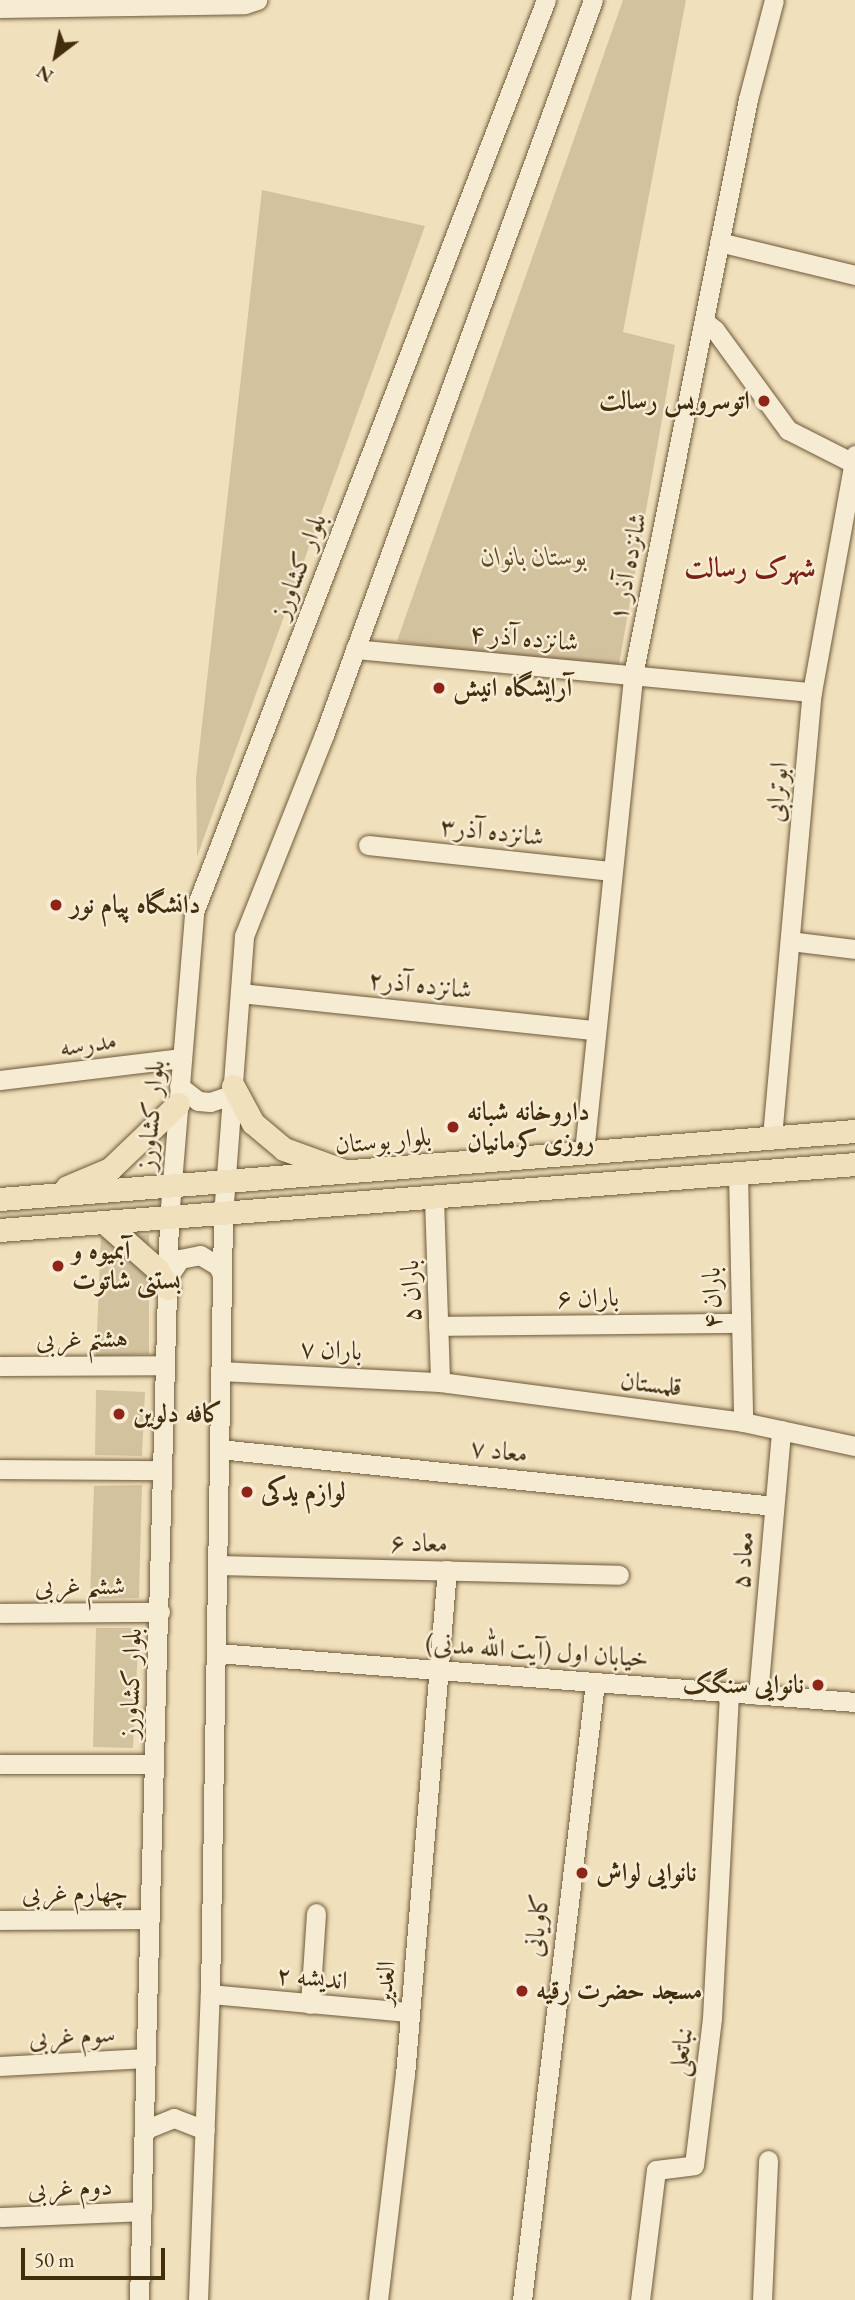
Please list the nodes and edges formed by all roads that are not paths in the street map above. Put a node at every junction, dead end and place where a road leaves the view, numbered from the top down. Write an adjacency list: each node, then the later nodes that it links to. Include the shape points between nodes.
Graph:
1 (593, 0): 12 (street)
2 (774, 0): 7 (street, شانزده آذر ۱)
3 (249, 1): 5 (street)
4 (545, 1): 21 (street, بلوار کشاورز, via 194,912)
5 (113, 3): 6 (street)
6 (0, 8)
7 (719, 242): 8 (street); 9 (street, شانزده آذر ۱)
8 (855, 275)
9 (705, 323): 10 (street, via 715,330 788,430); 13 (street, شانزده آذر ۱)
10 (854, 459): 11 (street, ابوترابی)
11 (849, 507): 14 (street, ابوترابی)
12 (355, 649): 13 (street, شانزده آذر ۴); 19 (street, via 244,936)
13 (634, 675): 14 (street, شانزده آذر ۴); 16 (street, شانزده آذر ۱)
14 (812, 692): 17 (street, ابوترابی)
15 (368, 845): 16 (street, شانزده آذر۳)
16 (610, 871): 20 (street, شانزده آذر ۱)
17 (790, 941): 18 (street); 26 (street, ابوترابی)
18 (855, 949)
19 (240, 993): 20 (street, شانزده آذر۲); 23 (street)
20 (595, 1030): 28 (street, شانزده آذر ۱)
21 (182, 1058): 22 (street, مدرسه); 24 (street, بلوار کشاورز)
22 (0, 1080)
23 (232, 1091): 24 (street, via 210,1102); 30 (main road, via 253,1123 284,1149); 33 (street)
24 (179, 1095): 34 (street, بلوار کشاورز); 35 (main road, via 110,1168)
25 (855, 1131): 26 (main road, بلوار بوستان)
26 (772, 1137): 27 (main road, بلوار بوستان)
27 (690, 1143): 28 (main road, بلوار بوستان); 32 (main road)
28 (584, 1152): 30 (main road, بلوار بوستان)
29 (855, 1164): 31 (main road)
30 (348, 1172): 33 (main road, بلوار بوستان)
31 (738, 1173): 32 (main road); 44 (street, باران ۴)
32 (692, 1176): 36 (main road)
33 (225, 1183): 34 (main road, بلوار بوستان); 38 (street)
34 (171, 1186): 35 (main road, بلوار بوستان); 39 (street, بلوار کشاورز)
35 (50, 1195): 37 (main road, بلوار بوستان)
36 (434, 1198): 38 (main road); 45 (street, باران ۵)
37 (0, 1199)
38 (223, 1216): 39 (main road); 42 (street)
39 (169, 1219): 40 (main road); 43 (street, بلوار کشاورز)
40 (105, 1223): 41 (main road); 43 (main road)
41 (0, 1230)
42 (222, 1275): 43 (street, via 218,1266 200,1255 180,1259); 48 (street)
43 (168, 1282): 46 (street, بلوار کشاورز)
44 (738, 1323): 45 (street, باران ۶); 50 (street, باران ۴)
45 (438, 1326): 49 (street, باران ۵)
46 (165, 1365): 47 (street, هشتم غربی); 55 (street, بلوار کشاورز)
47 (0, 1366)
48 (220, 1371): 49 (street, باران ۷); 53 (street)
49 (440, 1382): 50 (street, قلمستان)
50 (743, 1422): 51 (street, قلمستان)
51 (780, 1430): 52 (street, قلمستان); 56 (street, معاد ۵)
52 (855, 1446)
53 (219, 1449): 56 (street, معاد ۷); 57 (street)
54 (0, 1469): 55 (street)
55 (162, 1470): 60 (street, بلوار کشاورز)
56 (774, 1506): 66 (street, معاد ۵)
57 (217, 1565): 58 (street, معاد ۶); 62 (street)
58 (447, 1570): 59 (street, معاد ۶); 63 (street, الغدیر)
59 (619, 1575)
60 (160, 1612): 61 (street, ششم غربی); 69 (street, بلوار کشاورز)
61 (0, 1613)
62 (216, 1653): 63 (street, خیابان اول (آیت الله مدنی)); 73 (street)
63 (440, 1670): 64 (street, خیابان اول (آیت الله مدنی)); 75 (street, الغدیر)
64 (595, 1682): 65 (street, خیابان اول (آیت الله مدنی)); 86 (street, کاویانی)
65 (729, 1692): 66 (street, خیابان اول (آیت الله مدنی)); 87 (street, نباتعلی, via 712,2018 694,2165 656,2170)
66 (758, 1695): 67 (street, خیابان اول (آیت الله مدنی))
67 (855, 1702)
68 (0, 1764): 69 (street)
69 (154, 1764): 71 (street, بلوار کشاورز)
70 (316, 1913): 74 (street)
71 (150, 1919): 72 (street, چهارم غربی); 76 (street, بلوار کشاورز)
72 (0, 1920)
73 (210, 1994): 74 (street, اندیشه ۲); 79 (street)
74 (310, 2004): 75 (street, اندیشه ۲)
75 (408, 2012): 85 (street, الغدیر, via 405,2075)
76 (146, 2058): 77 (street, سوم غربی); 78 (street, بلوار کشاورز)
77 (0, 2066)
78 (144, 2130): 79 (street, via 174,2118); 81 (street, بلوار کشاورز)
79 (205, 2130): 84 (street)
80 (768, 2160): 88 (street)
81 (142, 2211): 82 (street, دوم غربی); 83 (street, بلوار کشاورز)
82 (0, 2217)
83 (139, 2300)
84 (198, 2300)
85 (378, 2300)
86 (522, 2300)
87 (640, 2300)
88 (762, 2300)

